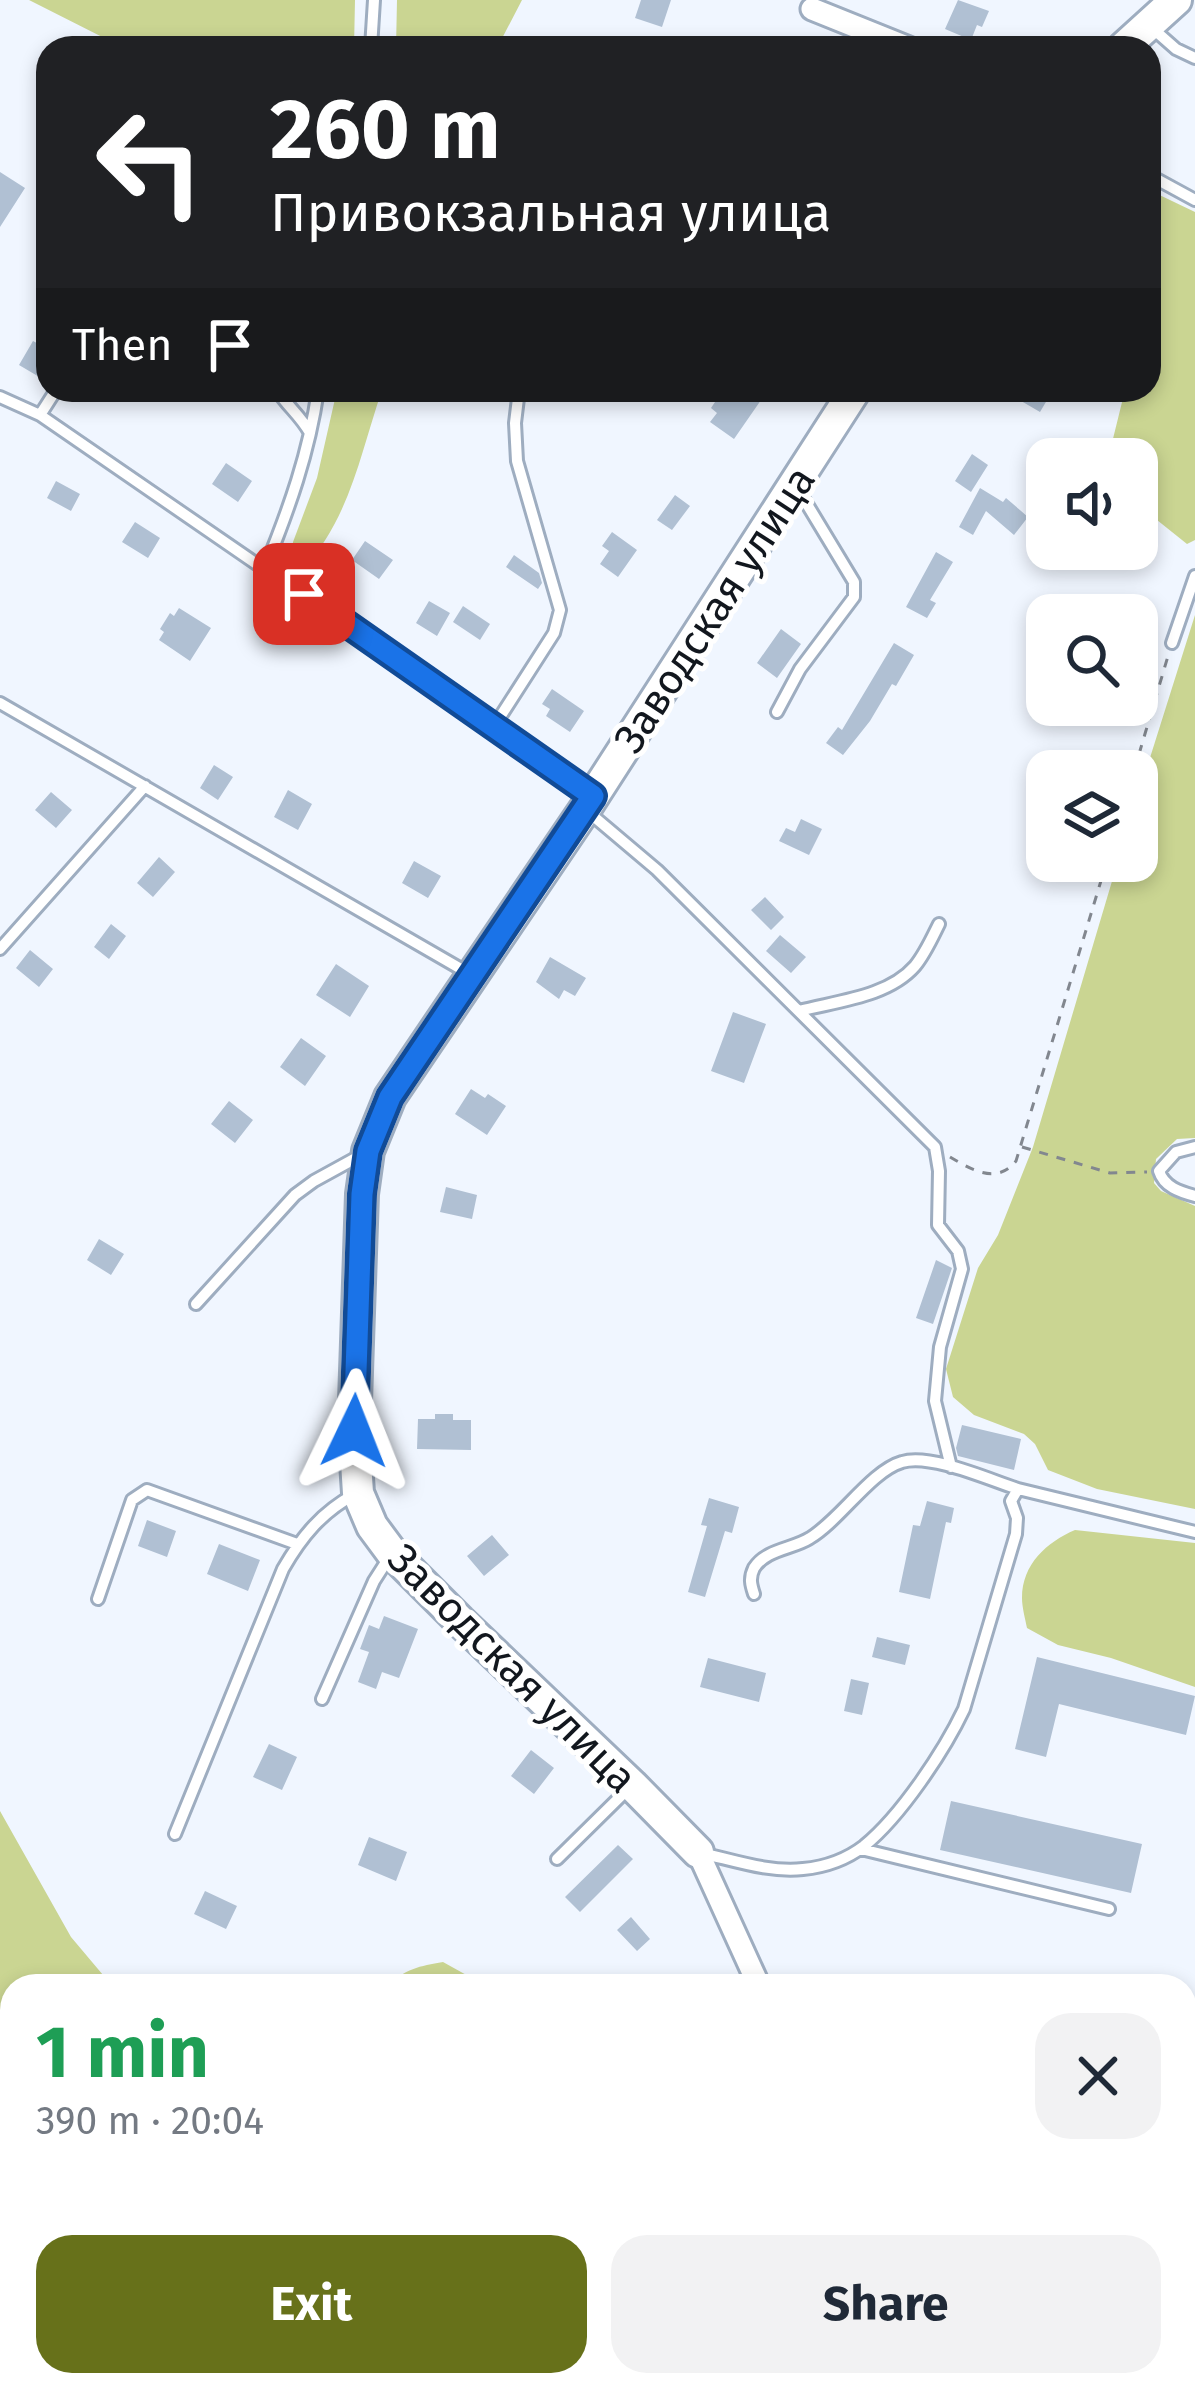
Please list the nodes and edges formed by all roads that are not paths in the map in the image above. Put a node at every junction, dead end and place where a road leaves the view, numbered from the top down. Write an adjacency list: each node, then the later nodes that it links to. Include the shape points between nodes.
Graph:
1 (374, 0): 5 (lane)
2 (1175, 0): 4 (street)
3 (812, 9): 6 (street)
4 (1148, 25): 7 (street); 8 (lane)
5 (372, 36)
6 (879, 36)
7 (1136, 36)
8 (1160, 36)
9 (1161, 37): 10 (lane)
10 (1195, 58)
11 (1161, 182): 12 (lane)
12 (1195, 200)
13 (0, 397): 19 (lane)
14 (48, 402): 19 (lane)
15 (284, 402): 20 (lane)
16 (316, 402): 20 (lane)
17 (518, 402): 27 (lane, via 517,461 560,610)
18 (847, 402): 21 (street, Заводская улица)
19 (40, 415): 22 (lane)
20 (312, 436): 22 (lane)
21 (795, 484): 26 (lane, via 856,590); 29 (street, Заводская улица)
22 (266, 568): 27 (lane)
23 (1195, 576): 24 (lane)
24 (1172, 643)
25 (0, 703): 28 (lane)
26 (777, 712)
27 (494, 728): 29 (lane)
28 (145, 786): 31 (lane); 32 (lane)
29 (589, 802): 32 (street, Заводская улица); 33 (lane)
30 (939, 924): 33 (lane, via 919,961 897,980)
31 (0, 949)
32 (471, 974): 35 (street, Заводская улица, via 390,1097)
33 (800, 1011): 38 (lane, via 935,1148 938,1225 962,1269 935,1401)
34 (1195, 1147): 36 (lane, via 1176,1152 1159,1171)
35 (368, 1151): 37 (lane, via 295,1196); 40 (street, Заводская улица)
36 (1195, 1196)
37 (196, 1304)
38 (950, 1467): 39 (lane); 44 (lane, via 906,1460 887,1469 810,1538 764,1558 749,1581)
39 (1018, 1490): 41 (lane); 49 (lane, via 1011,1501 1016,1534 964,1709 934,1761)
40 (358, 1492): 42 (lane); 43 (street, Заводская улица)
41 (1195, 1532)
42 (297, 1544): 45 (lane, via 147,1490 132,1500); 48 (lane)
43 (392, 1553): 46 (lane); 47 (street, Заводская улица)
44 (754, 1594)
45 (98, 1599)
46 (322, 1700)
47 (632, 1785): 50 (street, Заводская улица); 51 (lane)
48 (175, 1834)
49 (861, 1849): 50 (lane, via 799,1870); 52 (lane)
50 (698, 1852): 53 (street)
51 (557, 1858)
52 (1109, 1909)
53 (754, 1974)

